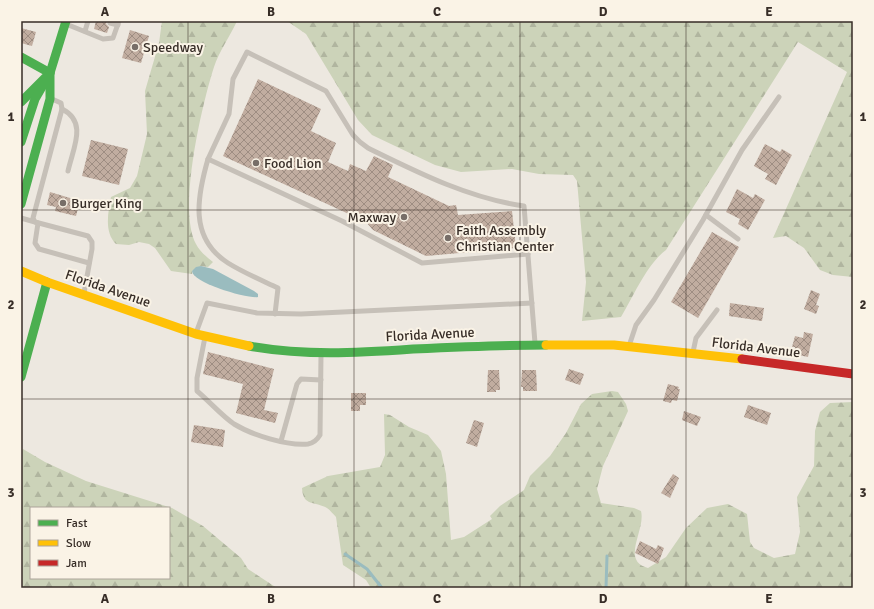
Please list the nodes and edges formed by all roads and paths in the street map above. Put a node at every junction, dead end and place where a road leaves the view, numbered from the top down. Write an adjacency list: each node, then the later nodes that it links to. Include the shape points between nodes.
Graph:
1 (88, 21): 5 (lane)
2 (66, 22): 5 (lane); 7 (main road)
3 (110, 23): 4 (lane)
4 (119, 23): 5 (lane, via 113,38 109,39)
5 (85, 31)
6 (21, 57): 7 (main road)
7 (50, 73): 9 (main road); 10 (main road); 12 (main road, via 34,99)
8 (779, 97): 20 (lane, via 742,150)
9 (50, 99): 11 (lane, via 61,103); 14 (main road)
10 (21, 102)
11 (62, 109): 15 (lane); 16 (lane, via 71,114 78,128)
12 (21, 142)
13 (208, 159): 24 (lane, via 342,221 422,263); 24 (lane, via 229,114 233,79 247,52 326,91 353,134 368,148 430,178 503,203 524,206); 31 (lane, via 198,208 205,237 215,252 228,263 278,288)
14 (31, 163): 15 (lane); 17 (main road)
15 (47, 167): 18 (lane)
16 (68, 170)
17 (25, 188): 18 (lane); 19 (main road)
18 (40, 192): 22 (lane, via 33,218)
19 (21, 204)
20 (706, 215): 23 (lane); 34 (lane, via 636,325)
21 (21, 218): 22 (lane)
22 (36, 223): 25 (lane, via 35,243 39,249); 25 (lane, via 88,236 92,242)
23 (738, 239)
24 (528, 254): 29 (lane)
25 (89, 263): 28 (lane)
26 (21, 271): 27 (main road, Florida Avenue)
27 (47, 282): 28 (main road, Florida Avenue); 38 (main road)
28 (83, 294): 32 (main road, Florida Avenue)
29 (532, 303): 31 (lane); 33 (lane)
30 (717, 310): 35 (lane, via 696,338)
31 (274, 314): 32 (lane, via 207,304)
32 (200, 335): 36 (main road, Florida Avenue, via 276,351); 40 (lane, via 197,391 233,423 249,432)
33 (535, 344): 34 (main road, Florida Avenue); 36 (main road, Florida Avenue)
34 (628, 347): 35 (main road, Florida Avenue)
35 (692, 353): 37 (main road, Florida Avenue)
36 (321, 354): 39 (lane)
37 (853, 374)
38 (21, 377)
39 (321, 380): 40 (lane, via 301,379 296,384); 40 (lane, via 320,436 309,444)
40 (281, 441)

